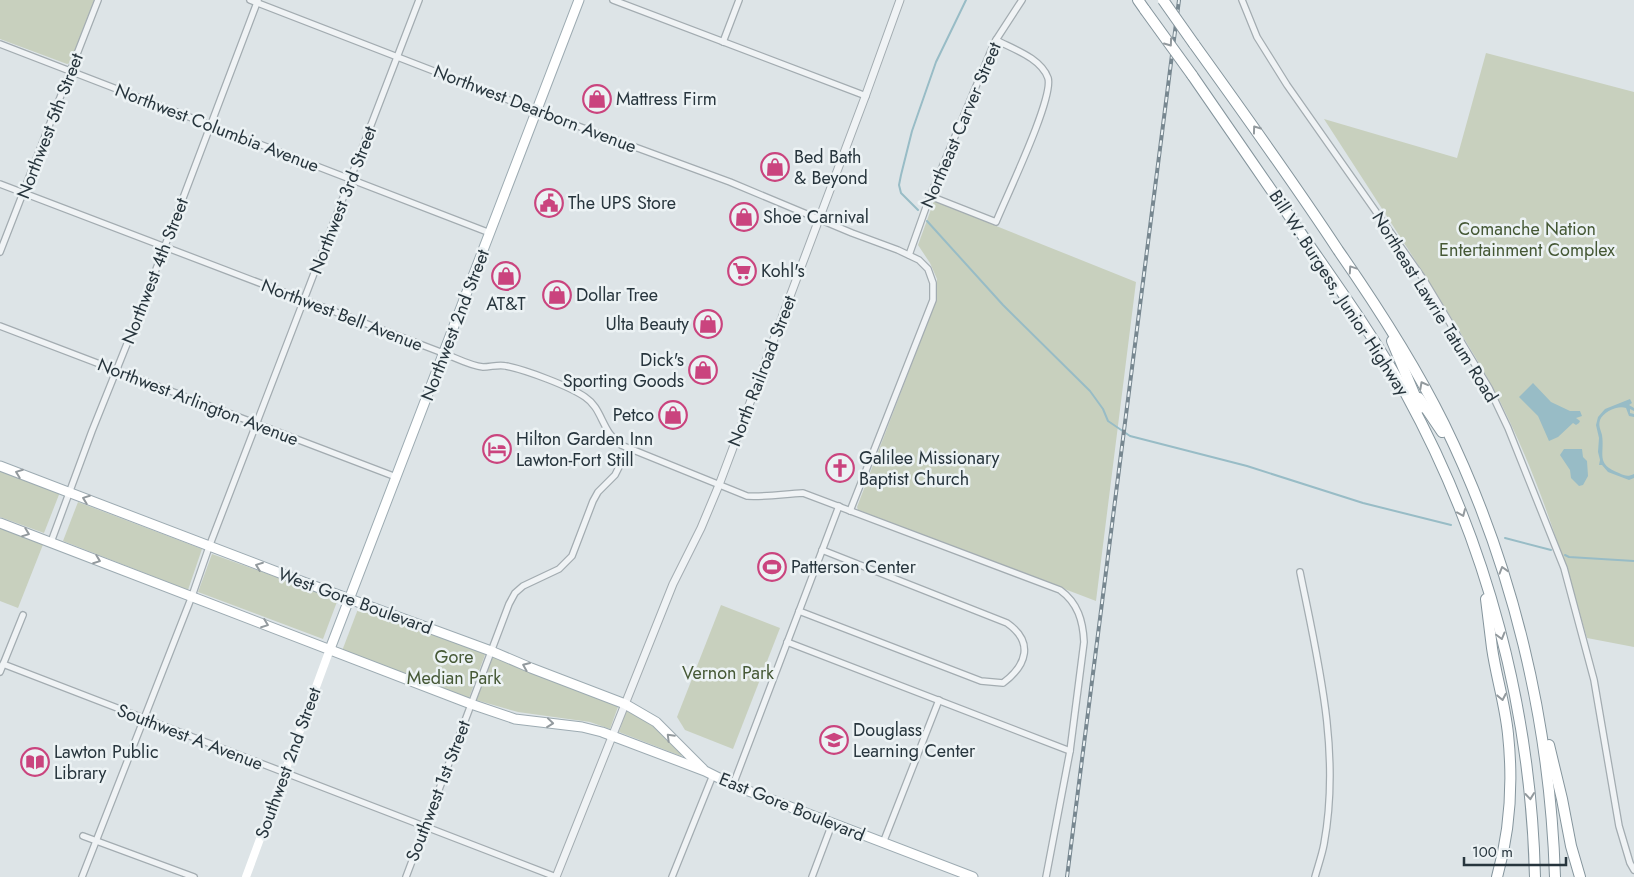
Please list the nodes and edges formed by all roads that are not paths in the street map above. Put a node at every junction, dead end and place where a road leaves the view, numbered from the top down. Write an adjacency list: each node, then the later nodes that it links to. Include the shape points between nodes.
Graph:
1 (98, 0): 17 (street, Northwest 5th Street)
2 (250, 0): 12 (street, Northwest Dearborn Avenue)
3 (419, 0): 16 (street, Northwest 3rd Street)
4 (579, 0): 19 (main road, Northwest 2nd Street)
5 (613, 0): 14 (street)
6 (739, 0): 14 (street)
7 (900, 0): 18 (street, North Railroad Street)
8 (1022, 0): 13 (street, Northeast Carver Street)
9 (1138, 0): 32 (highway, Bill W. Burgess, Junior Highway, one-way to 32, bridge)
10 (1163, 0): 31 (highway, Bill W. Burgess, Junior Highway, one-way to 10, bridge, via 1284,169)
11 (1242, 0): 77 (street, Northeast Lawrie Tatum Road, via 1257,37 1424,280 1486,382 1508,428 1564,568 1594,680 1619,826)
12 (258, 1): 16 (street, Northwest Dearborn Avenue); 20 (street, Northwest 4th Street)
13 (996, 40): 24 (street, Northeast Carver Street); 24 (street, via 1040,65 1048,78 1048,93 1038,124 996,222)
14 (723, 42): 18 (street)
15 (0, 44): 17 (street, Northwest Columbia Avenue)
16 (397, 56): 19 (street, Northwest Dearborn Avenue); 21 (street, Northwest 3rd Street)
17 (70, 71): 20 (street, Northwest Columbia Avenue); 23 (street, Northwest 5th Street)
18 (866, 96): 25 (street, North Railroad Street)
19 (537, 111): 25 (street, Northwest Dearborn Avenue, via 730,182); 26 (main road, Northwest 2nd Street)
20 (211, 125): 21 (street, Northwest Columbia Avenue); 27 (street, Northwest 4th Street)
21 (351, 179): 26 (street, Northwest Columbia Avenue); 30 (street, Northwest 3rd Street)
22 (0, 184): 23 (street, Northwest Bell Avenue)
23 (24, 193): 27 (street, Northwest Bell Avenue); 28 (street, Northwest 5th Street)
24 (930, 196): 29 (street, Northeast Carver Street)
25 (819, 219): 29 (street, Northwest Dearborn Avenue); 43 (street, North Railroad Street)
26 (490, 232): 34 (main road, Northwest 2nd Street)
27 (164, 247): 30 (street, Northwest Bell Avenue); 35 (street, Northwest 4th Street)
28 (0, 252)
29 (909, 255): 46 (street, Northwest Dearborn Avenue, via 928,269 934,300)
30 (304, 300): 34 (street, Northwest Bell Avenue); 37 (street, Northwest 3rd Street)
31 (1379, 310): 36 (highway); 39 (highway, Bill W. Burgess, Junior Highway, one-way to 31, via 1423,384)
32 (1362, 321): 36 (highway); 41 (highway, Bill W. Burgess, Junior Highway, via 1406,394)
33 (0, 326): 35 (street, Northwest Arlington Avenue)
34 (444, 353): 38 (street, Northwest Bell Avenue, via 482,367 504,365 514,368 577,393 591,402 613,440); 42 (main road, Northwest 2nd Street)
35 (117, 370): 37 (street, Northwest Arlington Avenue); 44 (street, Northwest 4th Street)
36 (1412, 388): 39 (highway); 41 (highway)
37 (256, 424): 42 (street, Northwest Arlington Avenue); 49 (street, Northwest 3rd Street)
38 (628, 448): 43 (street, Northwest Bell Avenue); 59 (street, Southwest 1st Street, via 615,475 598,492 572,556 559,569 530,582 516,593)
39 (1461, 460): 60 (highway, Bill W. Burgess, Junior Highway, one-way to 39, via 1502,566)
40 (0, 466): 44 (main road, West Gore Boulevard, one-way to 40)
41 (1443, 469): 52 (highway, Bill W. Burgess, Junior Highway, one-way to 52)
42 (396, 477): 54 (main road, Northwest 2nd Street)
43 (718, 485): 45 (street, Northwest Bell Avenue, via 747,496 803,493); 65 (street, North Railroad Street, via 673,584)
44 (70, 493): 48 (street, Northwest 4th Street); 49 (main road, West Gore Boulevard, one-way to 44)
45 (839, 506): 46 (street, Northwest Bell Avenue); 50 (street)
46 (850, 511): 68 (street, Northwest Bell Avenue, via 1060,590 1070,597 1080,616 1084,642)
47 (0, 523): 48 (main road, one-way to 48)
48 (51, 542): 53 (main road, one-way to 53)
49 (209, 547): 53 (street, Northwest 3rd Street); 54 (main road, West Gore Boulevard, one-way to 49)
50 (822, 550): 55 (street); 55 (street, via 1006,623 1018,631 1024,645 1022,663 1015,674 1003,683 981,681)
51 (1300, 572): 87 (street, via 1327,713 1331,761 1324,844)
52 (1483, 572): 88 (highway, one-way to 88, via 1510,758 1508,814); 89 (highway, Bill W. Burgess, Junior Highway, one-way to 89, via 1506,656 1523,737 1531,799)
53 (192, 596): 58 (main road, one-way to 58); 66 (street, Northwest 3rd Street)
54 (350, 600): 58 (main road, Northwest 2nd Street); 59 (main road, West Gore Boulevard)
55 (799, 611): 57 (street)
56 (22, 614): 61 (street)
57 (787, 642): 63 (street); 71 (street)
58 (330, 649): 64 (main road); 69 (main road, Southwest 2nd Street)
59 (491, 651): 64 (street, Southwest 1st Street); 65 (main road, West Gore Boulevard, one-way to 59)
60 (1528, 662): 90 (highway, Bill W. Burgess, Junior Highway, via 1542,732); 91 (highway)
61 (3, 664): 62 (street); 66 (street, Southwest A Avenue)
62 (0, 672)
63 (939, 700): 68 (street); 76 (street)
64 (471, 704): 67 (main road, one-way to 67, via 515,719 582,727); 73 (street, Southwest 1st Street)
65 (625, 704): 67 (street, North Railroad Street); 70 (main road, West Gore Boulevard, one-way to 65, via 656,722)
66 (144, 719): 69 (street, Southwest A Avenue); 75 (street, Northwest 3rd Street)
67 (612, 736): 70 (main road, East Gore Boulevard); 82 (street, North Railroad Street)
68 (1070, 751): 86 (street, Northwest Bell Avenue)
69 (284, 773): 73 (street, Southwest A Avenue); 80 (main road, Southwest 2nd Street)
70 (709, 773): 71 (main road, East Gore Boulevard); 83 (street)
71 (734, 786): 72 (main road, East Gore Boulevard)
72 (832, 824): 76 (main road, East Gore Boulevard); 84 (street)
73 (425, 827): 81 (street, Southwest 1st Street); 82 (street, Southwest A Avenue)
74 (83, 836): 75 (street)
75 (97, 841): 78 (street, Northwest 3rd Street); 79 (street)
76 (883, 843): 85 (main road, East Gore Boulevard)
77 (1634, 870)
78 (82, 877)
79 (194, 877)
80 (246, 877)
81 (406, 877)
82 (556, 877)
83 (672, 877)
84 (812, 877)
85 (973, 877)
86 (1046, 877)
87 (1316, 877)
88 (1497, 877)
89 (1535, 877)
90 (1555, 877)
91 (1580, 877)

